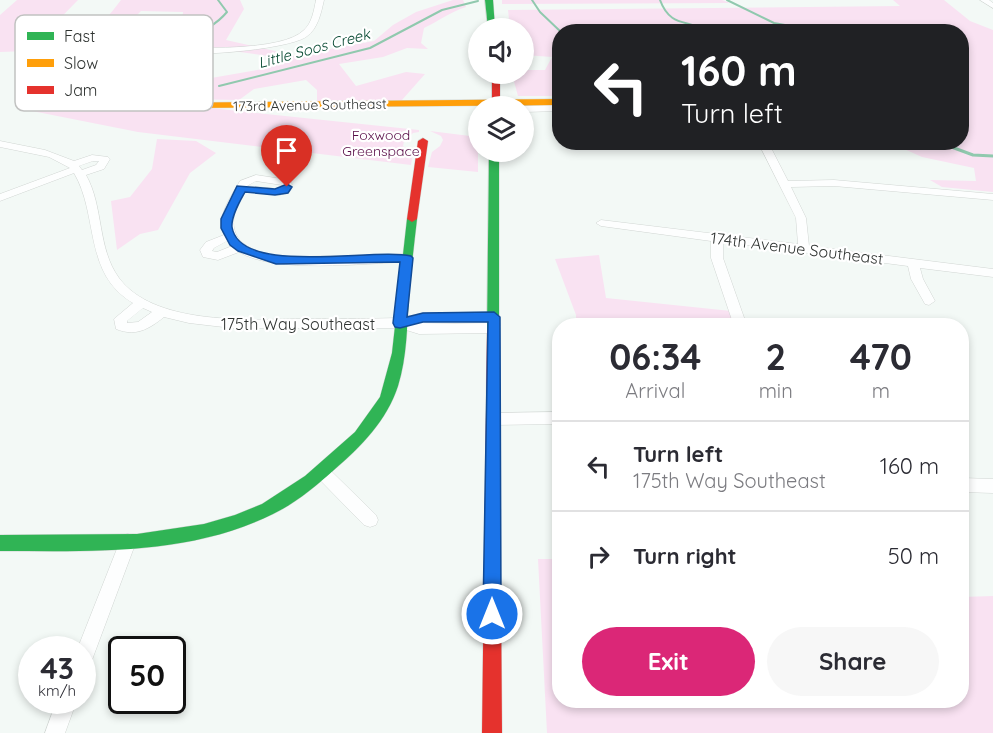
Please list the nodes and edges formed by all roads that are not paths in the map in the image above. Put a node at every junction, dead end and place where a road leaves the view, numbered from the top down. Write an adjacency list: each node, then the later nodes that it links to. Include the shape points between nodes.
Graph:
1 (321, 0): 6 (street, via 312,25 288,43)
2 (489, 0): 5 (street)
3 (984, 0): 4 (street)
4 (993, 6)
5 (491, 18)
6 (213, 48)
7 (552, 102): 8 (street, 173rd Avenue Southeast)
8 (534, 103)
9 (468, 105): 10 (street, 173rd Avenue Southeast)
10 (213, 107)
11 (552, 108): 12 (street)
12 (534, 109)
13 (423, 141): 27 (street)
14 (0, 144): 17 (street, via 46,153)
15 (767, 150): 18 (street)
16 (494, 162): 34 (street)
17 (76, 169): 21 (street); 31 (street, 175th Way Southeast, via 87,190 99,250 112,278 129,296)
18 (783, 184): 20 (street, via 834,183); 26 (street, via 801,218)
19 (241, 188): 23 (street, via 227,219)
20 (993, 197)
21 (0, 198)
22 (601, 223): 24 (street, 174th Avenue Southeast)
23 (230, 236): 25 (street); 25 (street, via 210,245 207,254 218,256)
24 (717, 237): 26 (street, 174th Avenue Southeast); 33 (street, via 717,258)
25 (240, 247): 27 (street, via 276,260)
26 (804, 249): 28 (street, 174th Avenue Southeast)
27 (407, 258): 35 (street)
28 (913, 262): 29 (street, 174th Avenue Southeast); 30 (street, via 916,279)
29 (993, 273)
30 (929, 301)
31 (142, 302): 32 (street, 175th Way Southeast); 32 (street, via 122,316 121,326 129,330 139,328)
32 (162, 311): 35 (street, 175th Way Southeast, via 215,324)
33 (738, 318)
34 (494, 322): 35 (street, 175th Way Southeast, via 423,318); 37 (street)
35 (400, 323): 38 (street, via 394,375 384,405)
36 (552, 418): 37 (street)
37 (493, 419): 47 (street)
38 (323, 473): 41 (street); 42 (street, via 275,506 249,518 188,537)
39 (969, 485): 40 (street)
40 (993, 486)
41 (370, 520)
42 (128, 542): 43 (street); 44 (street)
43 (0, 543)
44 (92, 636)
45 (62, 714): 46 (street)
46 (55, 733)
47 (492, 733)

